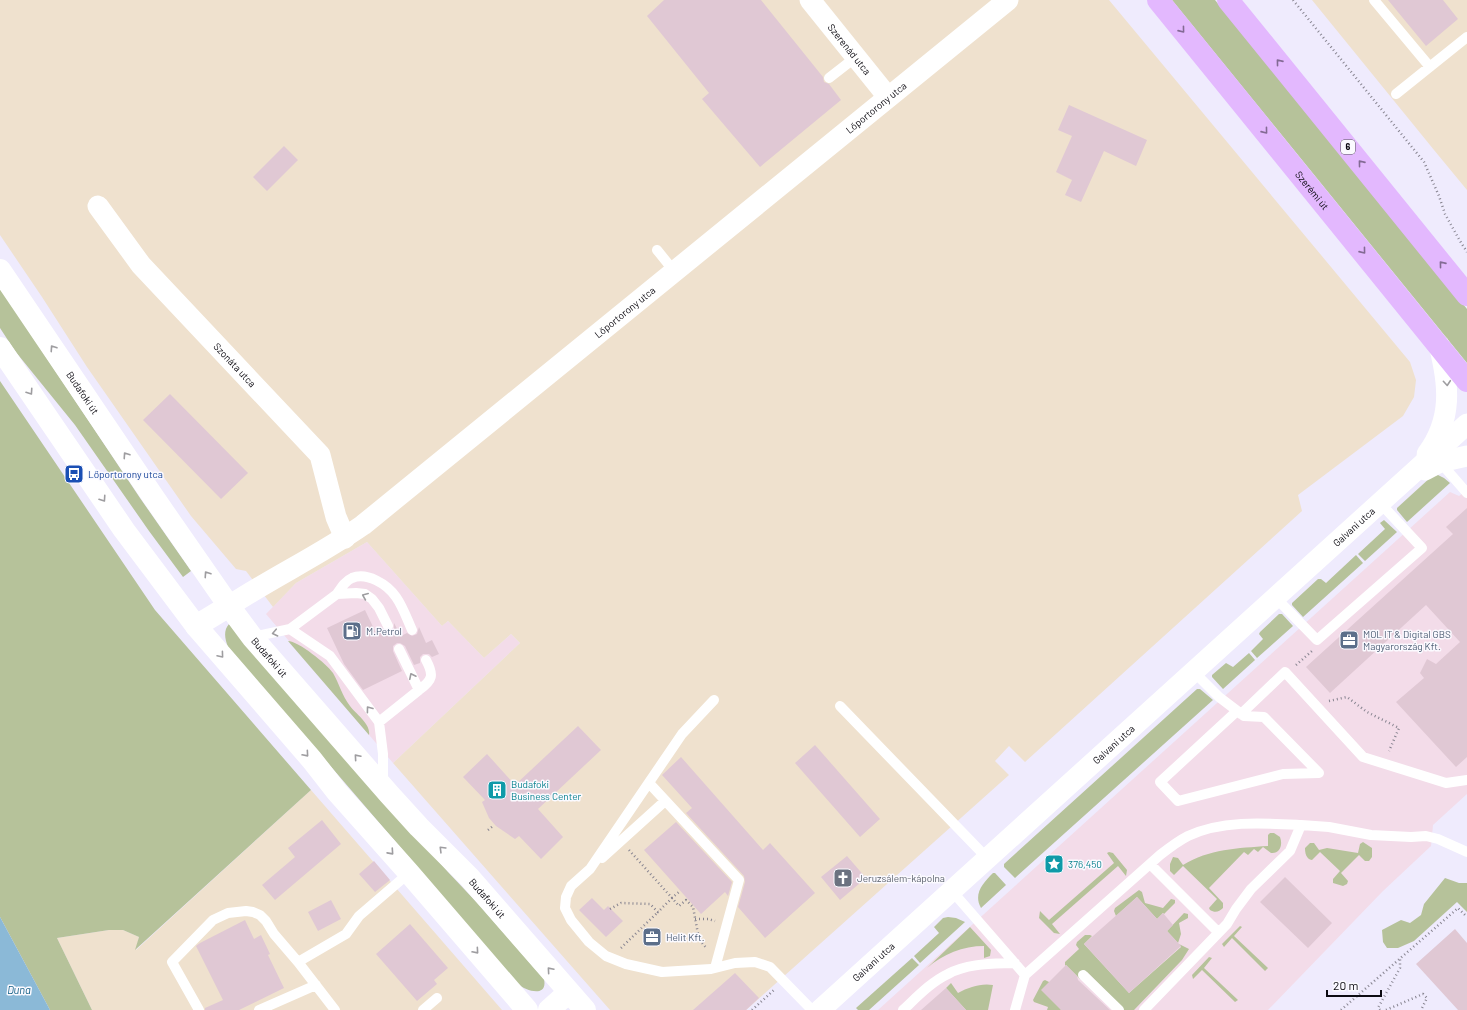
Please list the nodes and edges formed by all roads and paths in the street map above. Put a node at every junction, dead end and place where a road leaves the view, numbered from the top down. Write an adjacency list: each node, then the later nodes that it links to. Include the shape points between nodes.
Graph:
1 (810, 0): 8 (street, Szerenád utca)
2 (1008, 0): 12 (street, Lőportorony utca)
3 (1158, 0): 19 (main road, Szerémi út, one-way to 19)
4 (1228, 0): 18 (main road, 6, one-way to 4)
5 (1293, 0): 15 (path, via 1424,162 1445,214)
6 (1374, 0): 9 (lane)
7 (1467, 37): 9 (lane)
8 (856, 57): 10 (lane); 12 (street, Szerenád utca)
9 (1430, 67): 11 (lane)
10 (829, 78)
11 (1396, 94)
12 (888, 97): 17 (street, Lőportorony utca)
13 (98, 206): 28 (street, Szonáta utca, via 141,265 320,455 336,517)
14 (658, 250): 17 (lane)
15 (1467, 252)
16 (0, 270): 31 (main road, Budafoki út, one-way to 16)
17 (674, 271): 28 (street, Lőportorony utca)
18 (1467, 295)
19 (1439, 345): 21 (main road, Szerémi út); 25 (street, Galvani utca, one-way to 25, via 1448,395 1444,418 1429,452)
20 (0, 348): 32 (main road, one-way to 32, via 124,530)
21 (1467, 381)
22 (1467, 424): 25 (street, Galvani utca)
23 (1467, 456): 24 (street, Galvani utca)
24 (1440, 462): 25 (street, Galvani utca); 26 (lane)
25 (1407, 480): 27 (street, Galvani utca)
26 (1467, 493)
27 (1381, 504): 30 (street, Galvani utca); 30 (lane, via 1422,548 1317,640)
28 (345, 538): 31 (street, Lőportorony utca)
29 (337, 594): 33 (lane, one-way to 29, via 379,608 365,594); 34 (lane); 35 (lane, via 350,578 366,577 380,582 397,598)
30 (1276, 598): 41 (street, Galvani utca)
31 (229, 606): 32 (main road); 36 (main road, Budafoki út)
32 (196, 626): 61 (main road, one-way to 61)
33 (388, 626)
34 (290, 629): 36 (lane, one-way to 36); 47 (lane, one-way to 34, via 330,656)
35 (412, 630)
36 (252, 637): 51 (main road, Budafoki út, one-way to 36)
37 (1317, 647): 40 (path, via 1295,666)
38 (399, 649): 42 (lane, one-way to 38)
39 (426, 660): 42 (lane, via 432,673 430,680)
40 (1299, 671)
41 (1194, 672): 46 (lane, via 1219,697); 58 (street, Galvani utca)
42 (419, 690): 47 (lane)
43 (714, 700): 50 (lane, via 682,734)
44 (1328, 701): 48 (path, via 1347,697 1367,712 1399,728)
45 (840, 706): 58 (lane)
46 (1239, 712): 46 (lane, via 1244,716 1264,717 1319,773 1283,774 1178,801 1160,782); 48 (lane, via 1285,672 1363,757)
47 (380, 722): 51 (lane)
48 (1383, 764): 49 (lane, via 1446,784)
49 (1467, 780)
50 (648, 783): 52 (lane); 60 (lane)
51 (383, 786): 80 (main road, Budafoki út, one-way to 51, via 469,877)
52 (665, 801): 56 (lane); 69 (lane, via 739,880)
53 (492, 826): 55 (path)
54 (1301, 826): 57 (lane, via 1329,827 1371,834 1426,836); 59 (lane, via 1248,824 1202,830 1173,844); 70 (lane, via 1290,851 1251,889 1227,924)
55 (488, 830)
56 (620, 841): 60 (lane); 64 (path)
57 (1467, 852)
58 (988, 859): 63 (street, Galvani utca)
59 (1150, 864): 70 (lane); 76 (lane)
60 (590, 868): 71 (lane, via 571,886 564,908 589,942)
61 (409, 873): 73 (lane, via 359,916 346,934); 86 (main road, one-way to 86)
62 (680, 891): 64 (path)
63 (952, 891): 74 (lane); 91 (street, Galvani utca)
64 (672, 898): 66 (path); 68 (path, via 679,906 686,900 693,907)
65 (610, 909): 66 (path, via 621,903 650,904)
66 (658, 912): 71 (path)
67 (1467, 917): 72 (path, via 1458,908)
68 (696, 919): 69 (path, via 708,919); 75 (path, via 699,939)
69 (727, 926): 75 (lane)
70 (1218, 932): 95 (lane)
71 (612, 958): 75 (lane, via 626,964 662,972)
72 (1400, 959): 96 (path); 97 (path, via 1400,968 1378,1008)
73 (298, 962): 79 (lane); 82 (lane, via 260,915 246,911 220,916 172,962)
74 (1015, 963): 76 (lane); 92 (lane, via 975,966 949,973)
75 (715, 965): 78 (lane, via 755,962 770,967)
76 (1025, 974): 93 (lane)
77 (1083, 975): 94 (lane)
78 (784, 981): 89 (path); 90 (lane)
79 (316, 985): 83 (lane); 84 (lane)
80 (569, 992): 87 (main road); 88 (main road, Budafoki út)
81 (437, 998): 85 (lane)
82 (199, 1010)
83 (259, 1010)
84 (335, 1010)
85 (424, 1010)
86 (527, 1010)
87 (548, 1010)
88 (585, 1010)
89 (752, 1010)
90 (812, 1010)
91 (820, 1010)
92 (903, 1010)
93 (1014, 1010)
94 (1119, 1010)
95 (1144, 1010)
96 (1341, 1010)
97 (1380, 1010)
98 (1386, 1010): 99 (path, via 1423,994 1427,998)
99 (1421, 1010)

